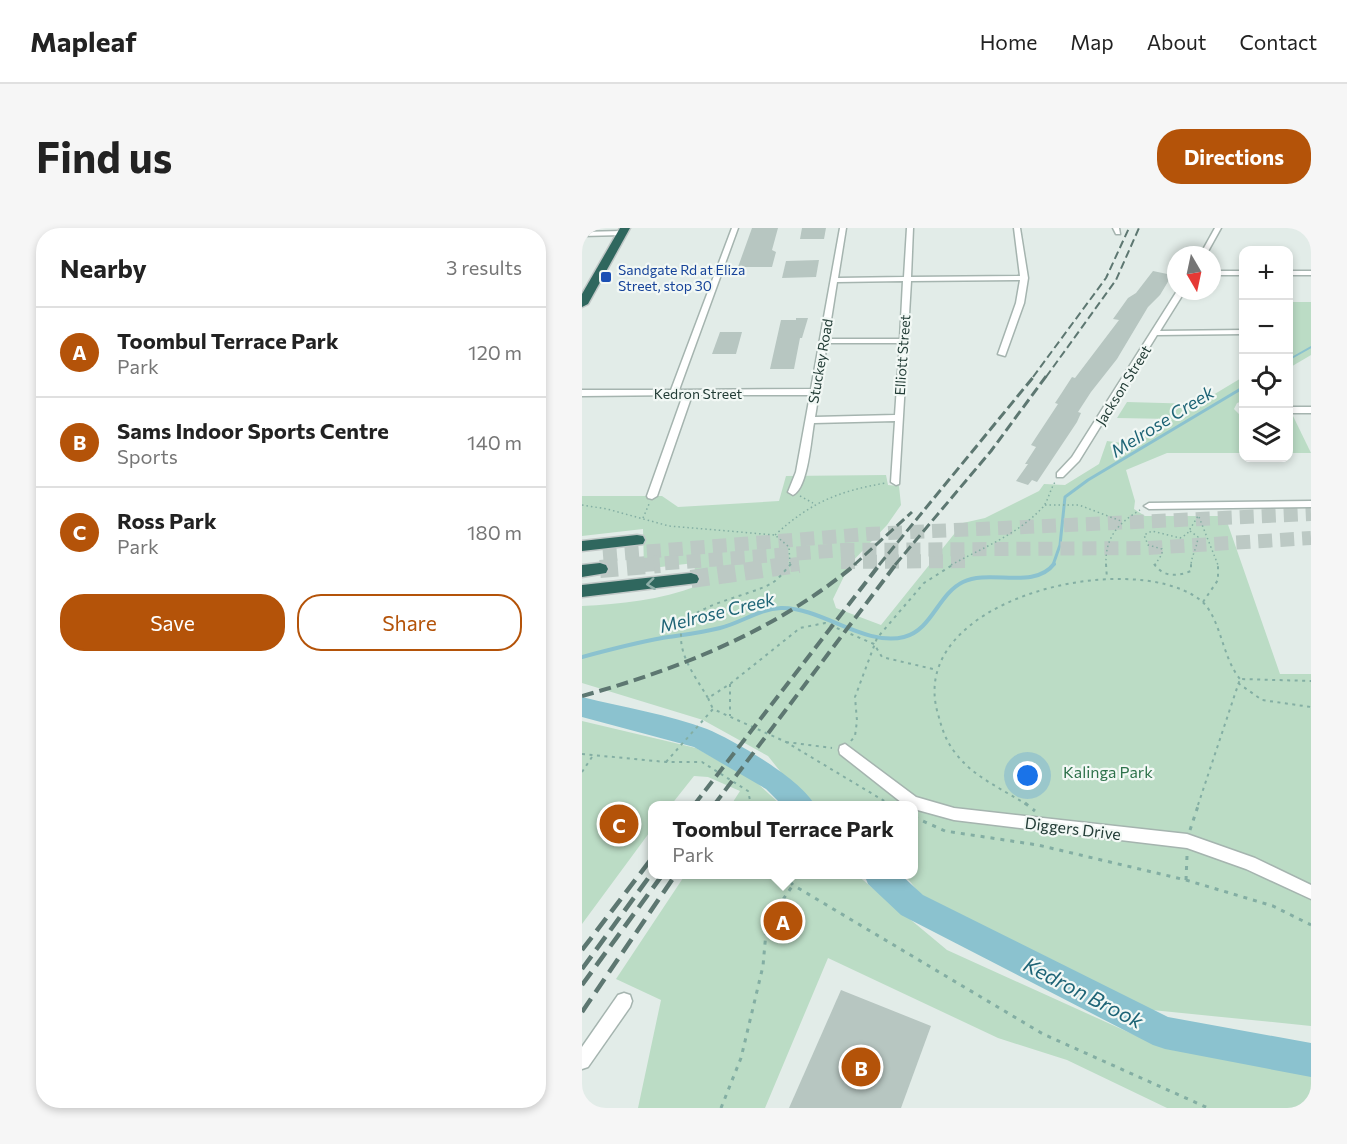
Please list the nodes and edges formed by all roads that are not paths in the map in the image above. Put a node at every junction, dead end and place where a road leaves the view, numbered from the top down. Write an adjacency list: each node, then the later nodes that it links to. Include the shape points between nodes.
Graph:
1 (735, 228): 25 (street)
2 (843, 228): 15 (street, Stuckey Road)
3 (910, 228): 13 (street, Elliott Street)
4 (1017, 228): 14 (street)
5 (1218, 228): 8 (street)
6 (624, 231): 7 (street); 16 (highway)
7 (582, 234)
8 (1208, 246)
9 (1221, 273): 10 (street)
10 (1239, 273)
11 (1293, 273): 12 (street)
12 (1311, 273)
13 (908, 278): 14 (street); 15 (street); 21 (street, Elliott Street)
14 (1024, 278): 22 (street, via 1020,303)
15 (834, 280): 20 (street, Stuckey Road)
16 (583, 300)
17 (1175, 300): 19 (street, Jackson Street)
18 (1239, 332): 19 (street)
19 (1155, 333): 31 (street, Jackson Street, via 1076,459)
20 (823, 341): 21 (street); 23 (street, Stuckey Road)
21 (902, 341): 29 (street, Elliott Street)
22 (1002, 354)
23 (814, 392): 26 (street, Kedron Street); 30 (street, Stuckey Road)
24 (582, 393): 25 (street, Kedron Street)
25 (674, 393): 26 (street, Kedron Street)
26 (688, 393): 34 (street)
27 (1293, 410): 28 (street)
28 (1311, 410)
29 (898, 418): 30 (street); 32 (street, Elliott Street)
30 (810, 420): 33 (street, Stuckey Road, via 801,472)
31 (1060, 475)
32 (896, 482)
33 (793, 492)
34 (652, 496)
35 (1310, 504): 36 (street); 37 (street)
36 (1149, 506)
37 (1311, 518)
38 (637, 540): 39 (highway)
39 (582, 546)
40 (582, 557): 41 (highway, via 601,562)
41 (582, 571)
42 (690, 579): 43 (highway, one-way to 43)
43 (582, 591)
44 (845, 750): 45 (street, Diggers Drive)
45 (911, 801)
46 (918, 804): 47 (street, Diggers Drive, via 954,814 1187,841 1250,863)
47 (1311, 892)
48 (624, 1001): 49 (street)
49 (582, 1060)

